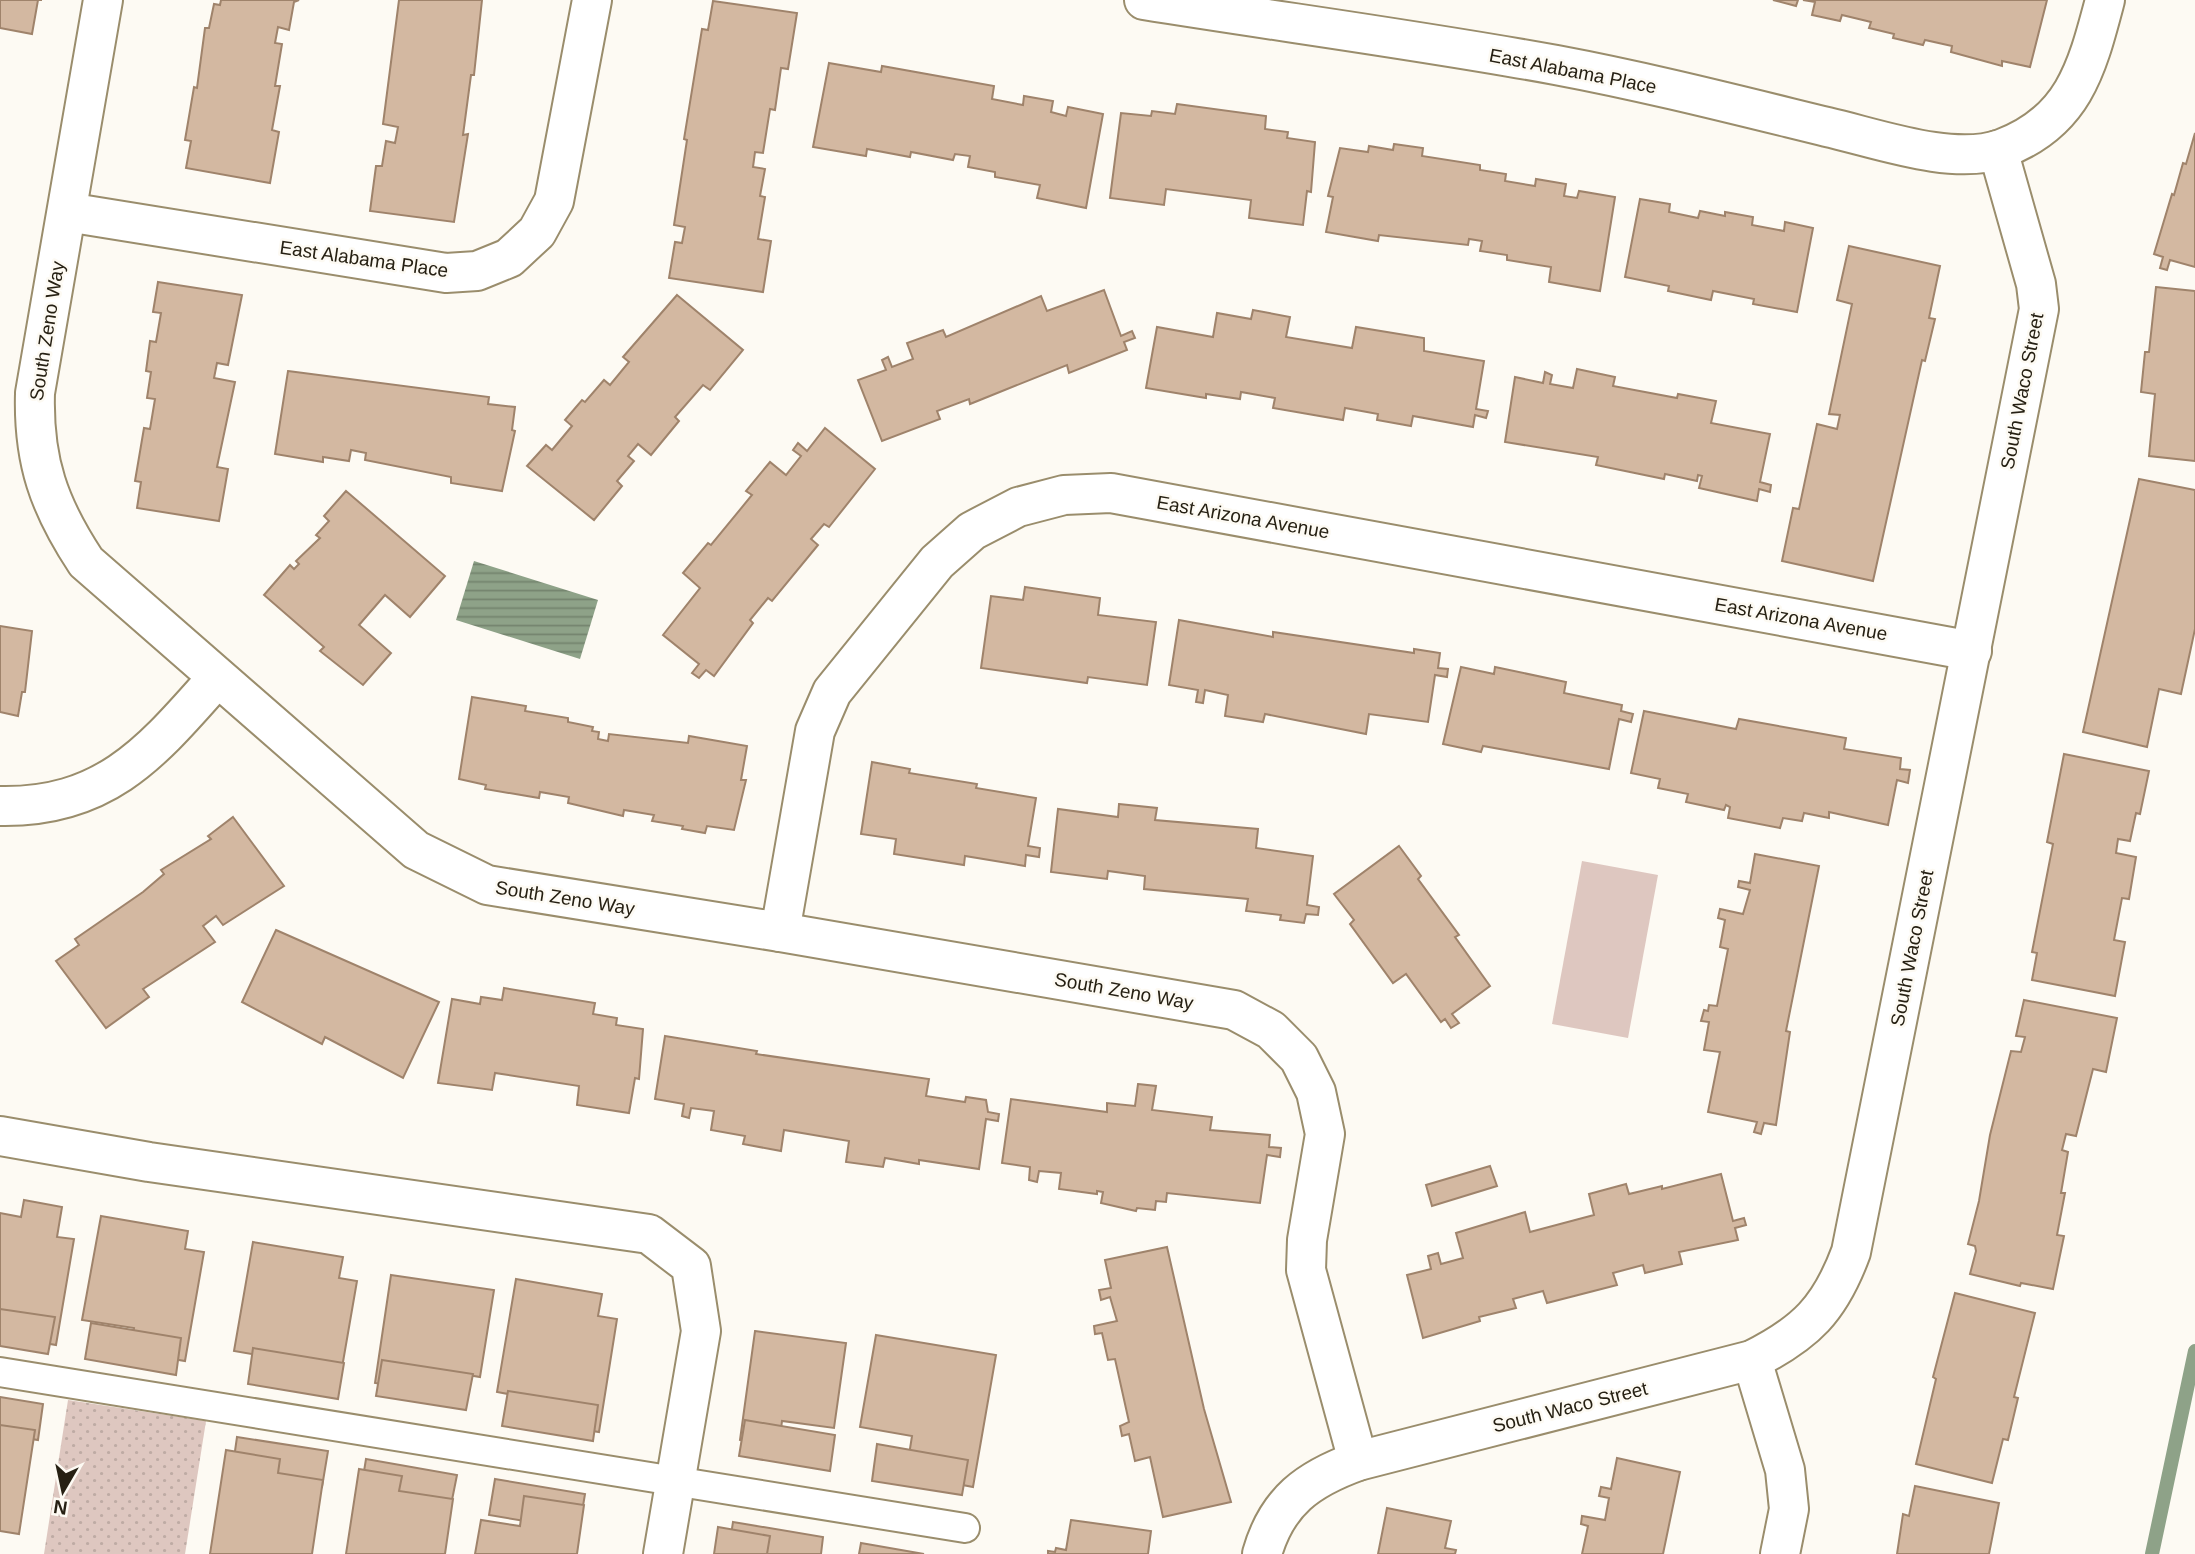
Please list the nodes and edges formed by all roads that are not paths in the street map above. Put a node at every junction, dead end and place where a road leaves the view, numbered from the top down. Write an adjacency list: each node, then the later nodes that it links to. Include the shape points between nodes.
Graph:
1 (103, 0): 6 (street, South Zeno Way)
2 (592, 0): 6 (street, East Alabama Place, via 554,201 528,241 509,258 477,271 446,273)
3 (1144, 0): 5 (street, East Alabama Place, via 1556,65 1916,148 1958,154)
4 (2105, 0): 5 (street, via 2087,67 2067,104 2035,133)
5 (1998, 150): 7 (street, South Waco Street, via 2036,284 2039,310)
6 (67, 212): 8 (street, South Zeno Way, via 35,393 34,427 41,474 60,522 86,562)
7 (1972, 651): 10 (street, East Arizona Avenue, via 1111,493 1064,495 1018,507 972,531 937,562 832,692 816,731); 12 (street, South Waco Street, via 1851,1252 1821,1313 1788,1342)
8 (217, 678): 9 (street, via 154,749 112,779 64,799); 10 (street, South Zeno Way, via 416,850 487,886)
9 (0, 806)
10 (780, 932): 14 (street, South Zeno Way, via 1234,1010 1271,1030 1299,1058 1317,1092 1325,1134 1306,1270)
11 (0, 1136): 15 (street, via 649,1234 691,1266 701,1331)
12 (1752, 1360): 14 (street, South Waco Street); 19 (street, via 1785,1470 1788,1508)
13 (0, 1372): 15 (lane)
14 (1358, 1461): 18 (street, South Waco Street, via 1323,1474 1303,1488 1276,1516)
15 (675, 1481): 16 (lane); 17 (street)
16 (965, 1528)
17 (663, 1554)
18 (1262, 1554)
19 (1780, 1554)

